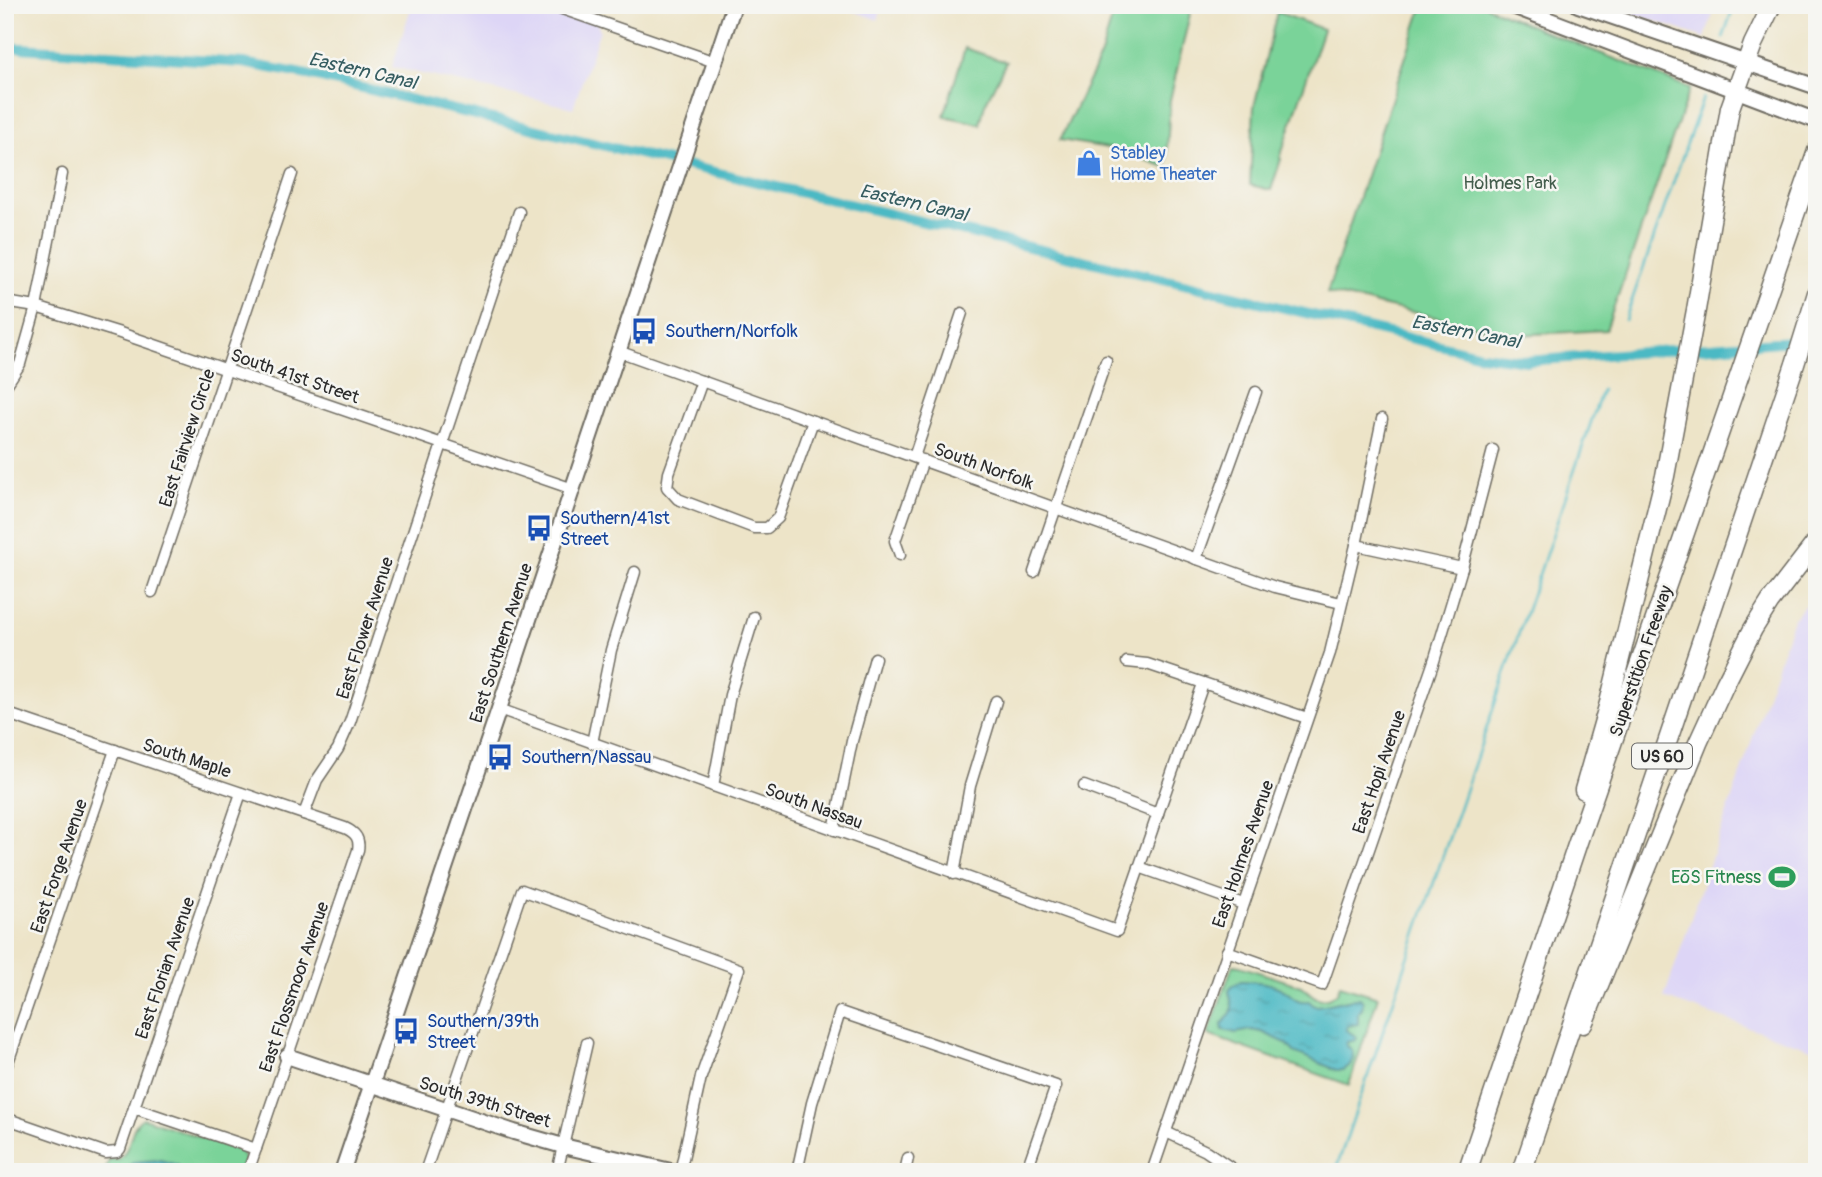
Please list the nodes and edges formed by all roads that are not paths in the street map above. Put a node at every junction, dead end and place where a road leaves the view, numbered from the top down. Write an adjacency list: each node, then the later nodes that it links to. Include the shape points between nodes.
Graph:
1 (551, 5): 6 (street)
2 (734, 5): 6 (main road, East Southern Avenue)
3 (1510, 5): 9 (main road)
4 (1578, 5): 7 (main road)
5 (1772, 5): 7 (highway)
6 (715, 62): 19 (main road, East Southern Avenue)
7 (1746, 62): 8 (main road); 9 (highway)
8 (1817, 87)
9 (1735, 91): 10 (main road); 58 (highway, via 1665,476 1582,796)
10 (1817, 121)
11 (1817, 151): 58 (highway, Superstition Freeway / US 60)
12 (62, 174): 17 (street)
13 (292, 174): 21 (street, East Fairview Circle)
14 (519, 212): 27 (street, East Flower Avenue)
15 (1817, 293): 72 (highway, US 60)
16 (5, 302): 17 (street, South 41st Street)
17 (36, 307): 21 (street, South 41st Street); 23 (street, via 19,364)
18 (962, 313): 29 (street)
19 (618, 351): 22 (street, South Norfolk); 30 (main road, East Southern Avenue)
20 (1106, 361): 31 (street)
21 (226, 369): 27 (street, South 41st Street); 39 (street, East Fairview Circle)
22 (702, 381): 26 (street, South Norfolk); 26 (street, via 667,488 678,499 754,527 767,528 778,518)
23 (5, 387)
24 (1256, 392): 35 (street)
25 (1382, 419): 33 (street, East Holmes Avenue)
26 (813, 421): 29 (street, South Norfolk)
27 (443, 445): 30 (street, South 41st Street); 54 (street, East Flower Avenue, via 351,722 317,780)
28 (1493, 450): 36 (street, East Hopi Avenue)
29 (918, 459): 31 (street, South Norfolk); 34 (street, via 895,541)
30 (573, 489): 46 (main road, East Southern Avenue)
31 (1056, 509): 35 (street, South Norfolk); 38 (street)
32 (1817, 541): 72 (highway, via 1770,601 1725,684)
33 (1356, 545): 36 (street); 40 (street, East Holmes Avenue)
34 (900, 555)
35 (1196, 559): 40 (street, South Norfolk, via 1275,587)
36 (1462, 568): 62 (street, East Hopi Avenue, via 1321,985)
37 (635, 572): 49 (street, via 611,650)
38 (1034, 572)
39 (152, 592)
40 (1341, 603): 48 (street, East Holmes Avenue, via 1330,653)
41 (754, 617): 51 (street, via 730,695)
42 (875, 658): 56 (street)
43 (1127, 662): 44 (street, via 1147,664)
44 (1203, 684): 48 (street); 55 (street)
45 (996, 701): 60 (street, via 970,786)
46 (499, 709): 49 (street, South Nassau); 66 (main road, East Southern Avenue)
47 (5, 713): 50 (street, South Maple)
48 (1307, 718): 61 (street, East Holmes Avenue)
49 (592, 743): 51 (street, South Nassau)
50 (115, 750): 53 (street, South Maple); 65 (street, East Forge Avenue)
51 (713, 786): 56 (street, South Nassau)
52 (1084, 786): 55 (street)
53 (241, 793): 54 (street, South Maple); 67 (street, East Florian Avenue)
54 (304, 814): 57 (street, South Maple)
55 (1158, 814): 59 (street)
56 (834, 830): 60 (street, South Nassau)
57 (357, 836): 64 (street, East Flossmoor Avenue, via 358,850)
58 (1577, 842): 85 (highway, Superstition Freeway / US 60)
59 (1139, 867): 60 (street, South Nassau, via 1117,931); 61 (street)
60 (954, 874)
61 (1243, 904): 62 (street, East Holmes Avenue)
62 (1227, 951): 70 (street, East Holmes Avenue)
63 (587, 1043): 71 (street)
64 (288, 1056): 66 (main road, South 39th Street); 73 (street, East Flossmoor Avenue)
65 (5, 1070)
66 (372, 1086): 68 (main road, South 39th Street); 76 (main road, East Southern Avenue)
67 (134, 1108): 69 (street, East Florian Avenue, via 117,1152 106,1153); 73 (street)
68 (447, 1110): 71 (main road, South 39th Street); 77 (street); 79 (street, via 522,890 739,968 701,1077)
69 (5, 1118)
70 (1166, 1132): 83 (street, East Holmes Avenue); 84 (street)
71 (563, 1146): 78 (street); 79 (main road, South 39th Street)
72 (1531, 1148): 86 (highway)
73 (256, 1149): 75 (street, East Flossmoor Avenue)
74 (908, 1158): 81 (street)
75 (248, 1172)
76 (342, 1172)
77 (425, 1172)
78 (557, 1172)
79 (677, 1172)
80 (797, 1172): 82 (street, via 840,1012 1056,1086)
81 (905, 1172)
82 (1026, 1172)
83 (1152, 1172)
84 (1237, 1172)
85 (1468, 1172)
86 (1522, 1172)

